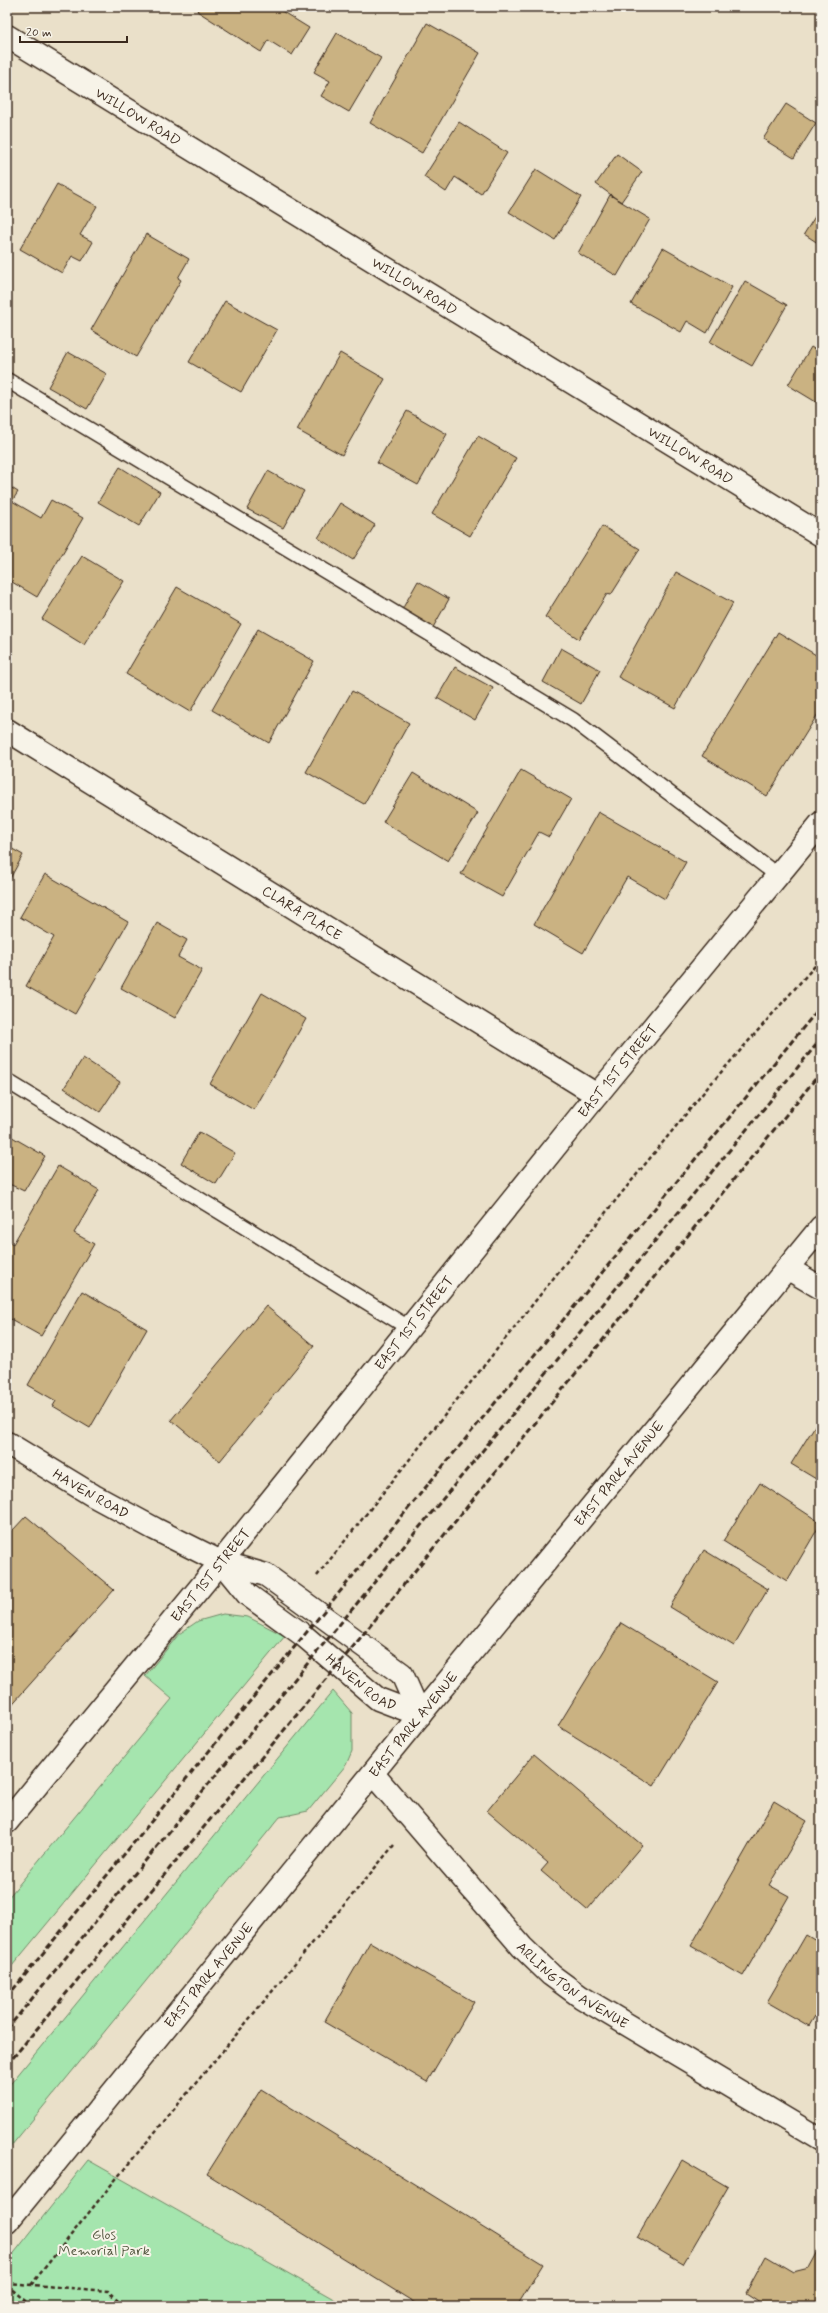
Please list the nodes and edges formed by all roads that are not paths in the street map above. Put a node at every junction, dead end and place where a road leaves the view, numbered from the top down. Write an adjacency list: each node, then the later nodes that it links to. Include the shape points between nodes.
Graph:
1 (7, 36): 3 (street, WILLOW ROAD)
2 (7, 380): 6 (lane, via 573,720)
3 (821, 535)
4 (7, 730): 8 (street, CLARA PLACE)
5 (821, 823): 6 (street, EAST 1ST STREET)
6 (777, 876): 8 (street, EAST 1ST STREET)
7 (7, 1081): 12 (lane)
8 (597, 1095): 12 (street, EAST 1ST STREET)
9 (821, 1227): 10 (street, EAST PARK AVENUE)
10 (787, 1268): 11 (street); 15 (street, EAST PARK AVENUE)
11 (821, 1288)
12 (409, 1328): 14 (street, EAST 1ST STREET)
13 (7, 1443): 14 (street, HAVEN ROAD, via 94,1496)
14 (221, 1562): 15 (street, HAVEN ROAD, via 248,1595 304,1635 378,1699); 15 (street, HAVEN ROAD, via 266,1575 402,1674); 17 (street, EAST 1ST STREET)
15 (420, 1715): 16 (street, EAST PARK AVENUE)
16 (373, 1774): 18 (street, ARLINGTON AVENUE, via 522,1947 551,1974 581,1997); 19 (street, EAST PARK AVENUE)
17 (7, 1822)
18 (821, 2140)
19 (7, 2222)

